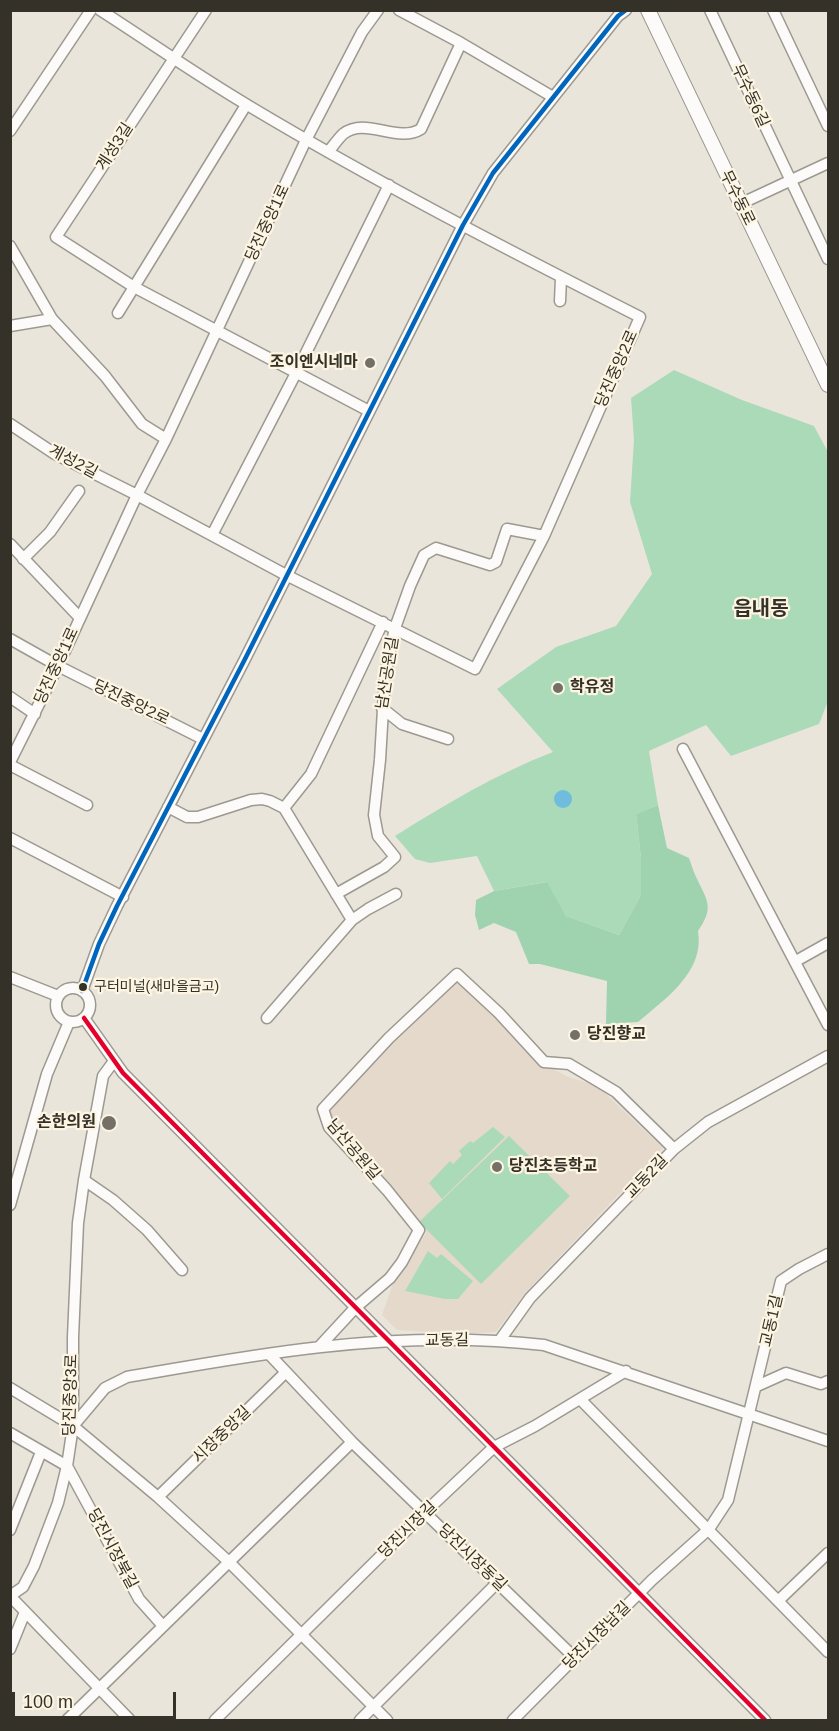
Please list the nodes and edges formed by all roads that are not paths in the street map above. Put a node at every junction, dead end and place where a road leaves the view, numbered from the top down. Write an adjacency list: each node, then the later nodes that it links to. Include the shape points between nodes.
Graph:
1 (91, 10): 15 (street)
2 (100, 10): 11 (street)
3 (206, 10): 11 (street, 계성3길)
4 (378, 10): 16 (street, 당진중앙1로, via 362,32)
5 (399, 10): 10 (street)
6 (626, 10): 12 (street)
7 (648, 10): 21 (street, 무수동로)
8 (710, 10): 19 (street, 무수동6길)
9 (773, 10): 14 (street)
10 (461, 43): 12 (street); 17 (street, via 421,129 404,134 359,127 345,133)
11 (174, 58): 13 (street); 26 (street, 계성3길, via 56,237)
12 (553, 97): 22 (street, via 493,173)
13 (246, 105): 16 (street); 26 (street)
14 (828, 126)
15 (10, 131)
16 (306, 140): 17 (street, 당진중앙2로); 31 (street, 당진중앙1로)
17 (328, 152): 20 (street, 당진중앙2로)
18 (828, 162): 19 (street)
19 (790, 181): 21 (street); 24 (street, 무수동6길)
20 (389, 185): 22 (street, 당진중앙2로); 32 (street)
21 (740, 204): 33 (street, 무수동로)
22 (464, 225): 25 (street, 당진중앙2로); 34 (street)
23 (10, 246): 29 (street)
24 (828, 259)
25 (561, 278): 27 (street); 40 (street, 당진중앙2로, via 640,317)
26 (134, 287): 28 (street); 31 (street)
27 (560, 301)
28 (118, 313)
29 (52, 319): 30 (street); 36 (street, via 105,376 142,424)
30 (10, 326)
31 (218, 330): 32 (street); 36 (street, 당진중앙1로)
32 (296, 373): 34 (street); 39 (street)
33 (828, 385)
34 (369, 411): 43 (street)
35 (10, 424): 38 (street, 계성2길, via 55,454)
36 (166, 439): 38 (street, 당진중앙1로)
37 (79, 491): 42 (street, via 50,532)
38 (137, 495): 39 (street); 44 (street, 당진중앙1로)
39 (212, 535): 43 (street)
40 (544, 536): 46 (street, via 507,529 496,562 489,565 436,548 424,555); 49 (street, 당진중앙2로)
41 (10, 544): 42 (street, 당진중앙1로)
42 (23, 559): 44 (street, 당진중앙1로)
43 (286, 575): 45 (street); 53 (street)
44 (80, 618): 48 (street, 당진중앙1로)
45 (383, 622): 46 (street); 60 (street, via 311,774)
46 (395, 628): 49 (street, 남산공원길); 51 (street, 남산공원길)
47 (10, 639): 48 (street, 당진중앙2로)
48 (58, 666): 52 (street, 당진중앙1로); 53 (street, 당진중앙2로)
49 (475, 669)
50 (10, 696): 52 (street, 당진중앙1로)
51 (382, 708): 54 (street, via 402,724); 62 (street, 남산공원길, via 374,815 378,836 395,857)
52 (35, 714): 55 (street, 당진중앙1로)
53 (203, 739): 59 (street)
54 (448, 739)
55 (16, 740): 57 (street, 당진중앙1로)
56 (683, 749): 67 (street)
57 (10, 764): 58 (street)
58 (87, 805)
59 (168, 807): 60 (street, via 187,817 251,800 262,799); 64 (street)
60 (284, 808): 62 (street)
61 (10, 838): 64 (street)
62 (336, 894): 65 (street)
63 (396, 894): 65 (street)
64 (123, 897): 69 (street, via 99,944)
65 (352, 920): 72 (street)
66 (828, 943): 67 (street)
67 (796, 961): 74 (street)
68 (10, 977): 70 (street)
69 (82, 991): 70 (street, via 72,988); 71 (street, via 90,1004)
70 (58, 996): 73 (street, via 57,1012)
71 (84, 1018): 73 (street); 76 (street)
72 (267, 1018)
73 (69, 1022): 79 (street, via 47,1074)
74 (828, 1025)
75 (828, 1056): 77 (street, 교동2길, via 708,1122)
76 (114, 1061): 78 (street, 당진중앙3로, via 104,1076); 82 (street)
77 (674, 1149): 82 (street, 남산공원길, via 616,1092 569,1064 544,1062 499,1012 457,974 389,1038 323,1109 329,1127 419,1230 390,1278); 83 (street, 교동2길, via 530,1298)
78 (84, 1180): 81 (street, via 147,1230); 94 (street, 당진중앙3로, via 78,1223)
79 (10, 1205)
80 (828, 1254): 90 (street, 교동1길, via 781,1281)
81 (183, 1270)
82 (355, 1308): 84 (street); 85 (street)
83 (500, 1340): 84 (street, 교동길); 87 (street, 교동길, via 544,1345)
84 (391, 1342): 85 (street, 교동길); 98 (street)
85 (320, 1347): 86 (street, 교동길)
86 (269, 1354): 88 (street, 당진시장동길); 94 (street, 교동길, via 127,1377 105,1388)
87 (626, 1371): 92 (street, 당진시장길); 93 (street, 교동길)
88 (286, 1372): 97 (street, 당진시장동길); 101 (street, 시장중앙길)
89 (828, 1382): 90 (street, via 821,1384 786,1373)
90 (757, 1386): 93 (street, 교동1길)
91 (10, 1388): 94 (street)
92 (580, 1400): 98 (street, 당진시장길); 103 (street)
93 (748, 1413): 96 (street, 교동길); 103 (street, 당진시장남길, via 728,1500)
94 (73, 1426): 100 (street, 당진중앙3로); 101 (street)
95 (10, 1433): 99 (street)
96 (828, 1441)
97 (352, 1442): 102 (street, 당진시장동길); 106 (street)
98 (494, 1447): 102 (street, 당진시장길); 108 (street)
99 (41, 1452): 100 (street); 104 (street, 당진중앙3로)
100 (67, 1467): 109 (street, 당진중앙3로, via 34,1566 23,1587); 112 (street, 당진시장북길, via 139,1599)
101 (158, 1497): 106 (street)
102 (424, 1513): 107 (street, 당진시장동길); 113 (street, 당진시장길)
103 (709, 1529): 108 (street, 당진시장남길); 110 (street)
104 (10, 1530)
105 (828, 1553): 110 (street)
106 (229, 1562): 112 (street); 113 (street)
107 (497, 1583): 116 (street, 당진시장동길); 118 (street)
108 (639, 1593): 116 (street, 당진시장남길); 125 (street)
109 (10, 1596): 111 (street)
110 (778, 1601): 115 (street)
111 (25, 1612): 114 (street); 117 (street)
112 (163, 1626): 117 (street)
113 (301, 1634): 118 (street); 121 (street, 당진시장길)
114 (10, 1649)
115 (828, 1652)
116 (575, 1658): 124 (street, 당진시장남길)
117 (99, 1690): 119 (street); 120 (street)
118 (373, 1707): 122 (street); 123 (street)
119 (67, 1720)
120 (130, 1720)
121 (215, 1720)
122 (360, 1720)
123 (387, 1720)
124 (513, 1720)
125 (765, 1720)

